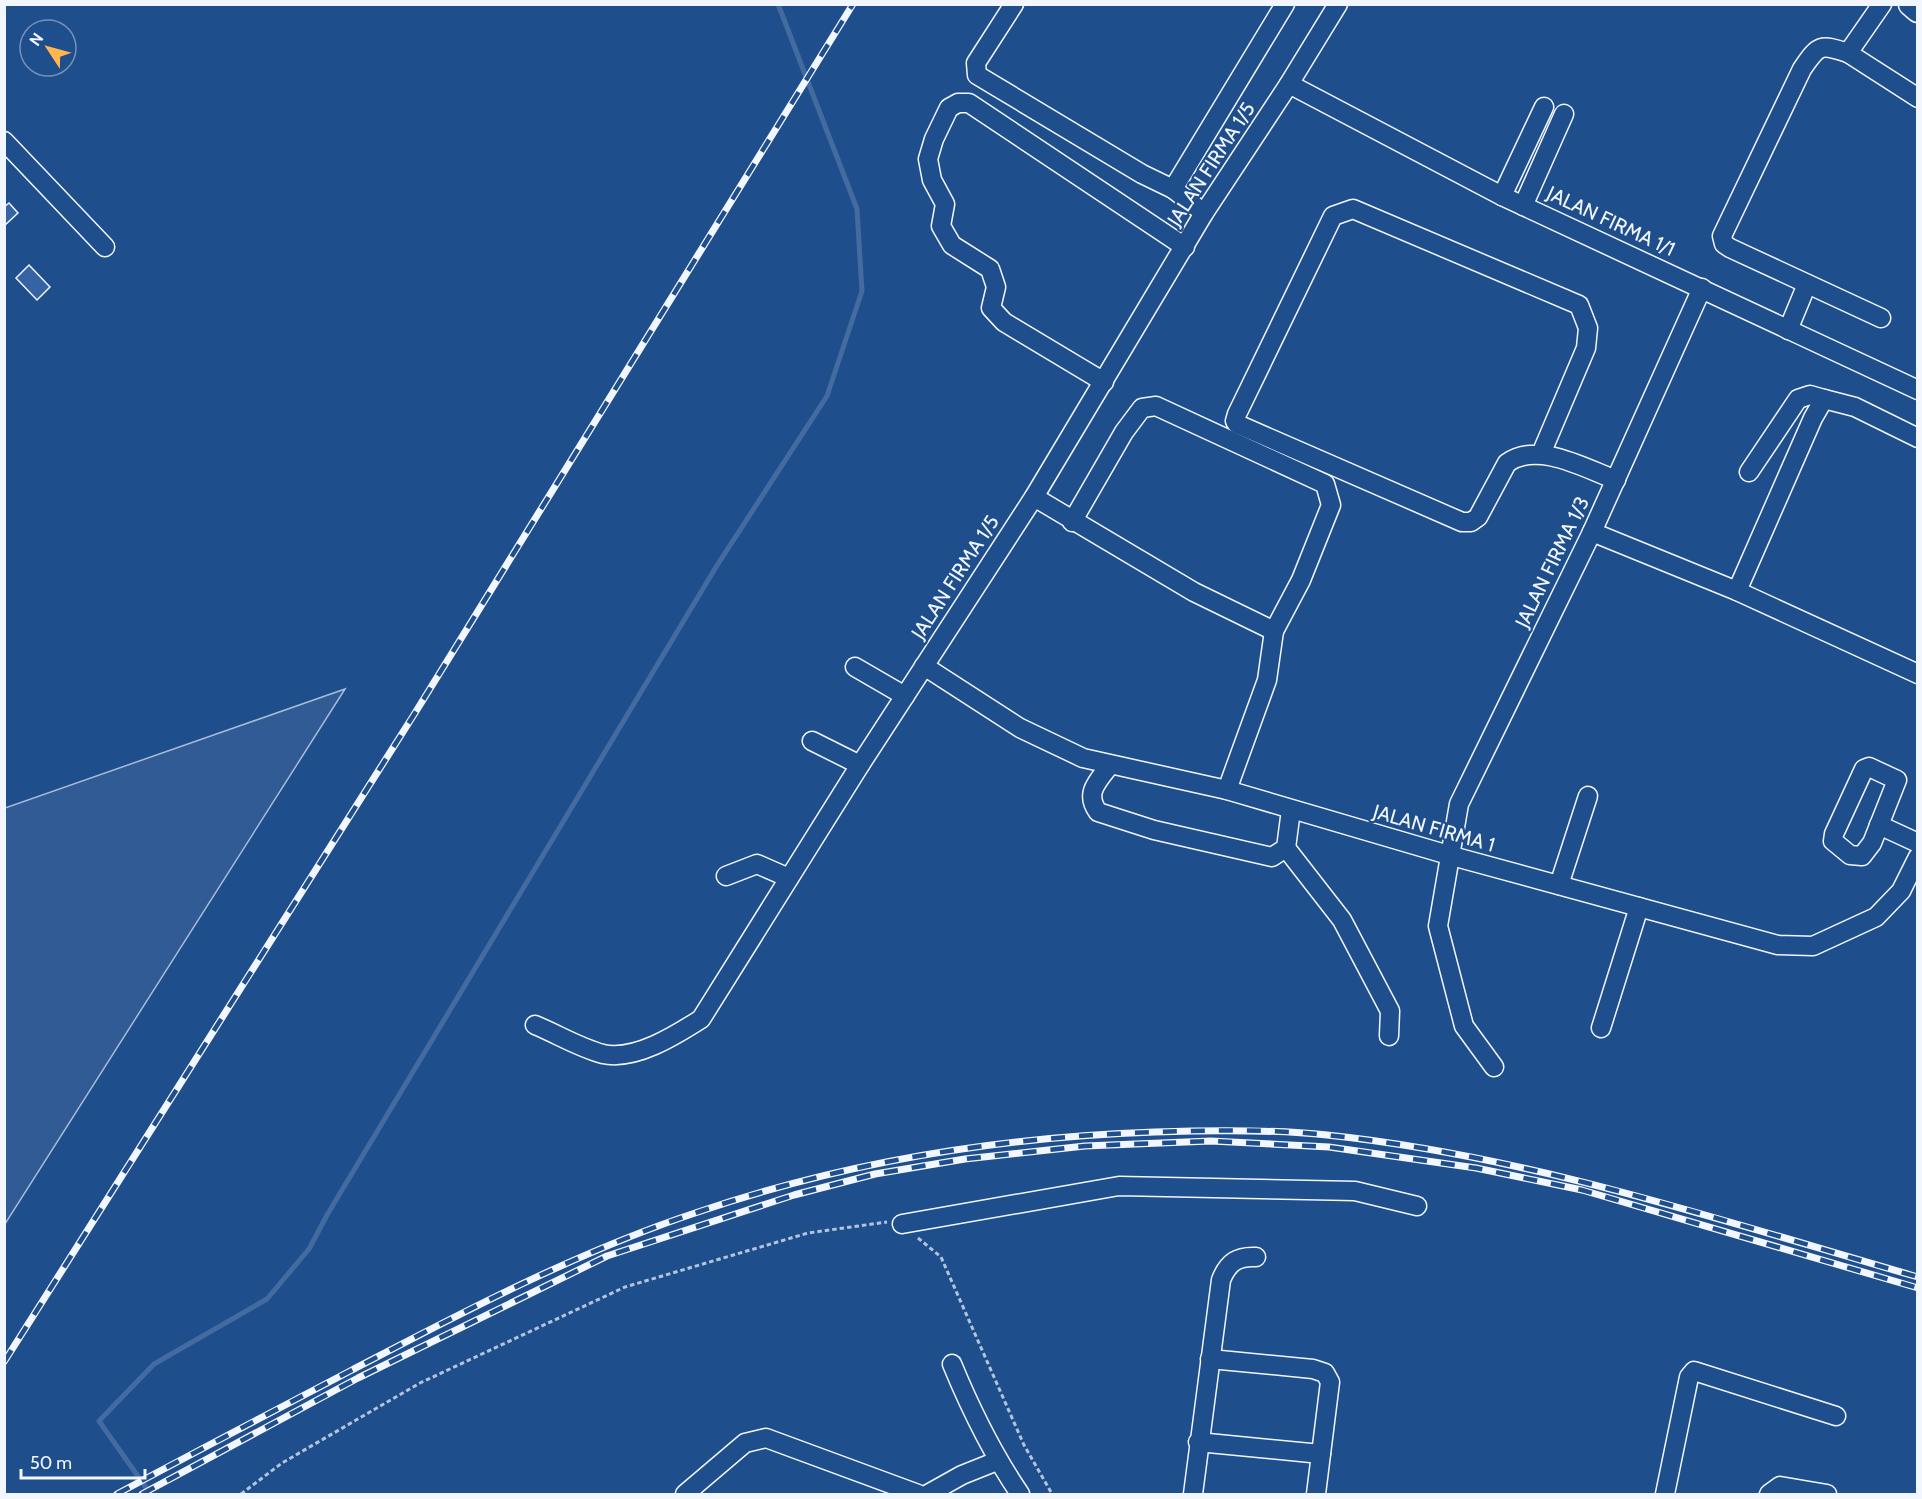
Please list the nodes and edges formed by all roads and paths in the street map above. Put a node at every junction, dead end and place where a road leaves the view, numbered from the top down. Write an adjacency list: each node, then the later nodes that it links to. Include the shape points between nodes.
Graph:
1 (1014, 4): 13 (street, via 976,63 977,75)
2 (1285, 4): 13 (street)
3 (1338, 4): 8 (street, JALAN FIRMA 1/5)
4 (1882, 4): 7 (street)
5 (1911, 4): 6 (main road)
6 (1917, 10)
7 (1848, 53): 9 (street); 19 (street, via 1826,46 1816,49 1802,69 1722,236 1730,248)
8 (1289, 84): 14 (street, JALAN FIRMA 1/1); 16 (street, JALAN FIRMA 1/5)
9 (1917, 98)
10 (1544, 107): 14 (street)
11 (1564, 114): 15 (street)
12 (4, 141): 17 (street)
13 (1173, 189): 16 (street)
14 (1502, 196): 15 (street, JALAN FIRMA 1/1)
15 (1523, 206): 20 (street, JALAN FIRMA 1/1)
16 (1204, 213): 18 (street, JALAN FIRMA 1/5)
17 (105, 247)
18 (1185, 247): 23 (street, JALAN FIRMA 1/5); 23 (street, via 969,103 957,103 950,108 928,159 932,180 945,204 941,226 952,245 990,269 996,287 991,308 1004,322)
19 (1807, 284): 21 (street); 22 (street)
20 (1702, 288): 22 (street, JALAN FIRMA 1/1); 29 (street, JALAN FIRMA 1/3)
21 (1881, 318)
22 (1788, 330): 24 (street, JALAN FIRMA 1/1)
23 (1104, 382): 30 (street, JALAN FIRMA 1/5)
24 (1917, 390)
25 (1824, 399): 26 (street, via 1855,407); 28 (street, via 1810,395 1798,399); 33 (street)
26 (1917, 438)
27 (1541, 454): 27 (street, via 1586,348 1588,328 1579,305 1353,209 1334,216 1237,414 1237,424 1462,522 1478,517 1507,463 1514,458); 29 (street)
28 (1749, 472)
29 (1616, 480): 32 (street, JALAN FIRMA 1/3)
30 (1034, 497): 31 (street); 35 (street, JALAN FIRMA 1/5)
31 (1072, 522): 34 (street, via 1194,592); 34 (street, via 1142,408 1156,406 1326,484 1331,505 1301,580)
32 (1592, 532): 33 (street); 48 (street, JALAN FIRMA 1/3, via 1459,804)
33 (1737, 591): 37 (street)
34 (1274, 631): 42 (street, via 1267,680)
35 (924, 666): 38 (street, JALAN FIRMA 1/5); 41 (street, JALAN FIRMA 1, via 1020,728 1083,758)
36 (855, 667): 38 (street)
37 (1917, 674)
38 (905, 696): 40 (street, JALAN FIRMA 1/5)
39 (812, 741): 40 (street)
40 (860, 765): 51 (street, JALAN FIRMA 1/5)
41 (1110, 765): 42 (street, JALAN FIRMA 1); 47 (street, via 1091,789 1092,804 1098,812 1154,830 1272,857)
42 (1227, 790): 44 (street, JALAN FIRMA 1)
43 (1588, 796): 52 (street)
44 (1290, 810): 47 (street); 48 (street, JALAN FIRMA 1)
45 (1879, 825): 45 (street, via 1862,856 1850,855 1833,840 1864,769 1869,767 1897,780); 46 (street)
46 (1917, 843)
47 (1286, 848): 56 (street, via 1342,920 1390,1011)
48 (1452, 856): 52 (street, JALAN FIRMA 1); 57 (street, JALAN FIRMA 1/3, via 1438,926 1464,1026)
49 (1917, 857): 53 (street, JALAN FIRMA 1, via 1901,891 1876,917 1813,946 1778,945)
50 (726, 876): 51 (street, via 757,864)
51 (789, 878): 54 (street, JALAN FIRMA 1/5, via 701,1019 667,1040 638,1051 605,1054)
52 (1559, 885): 53 (street, JALAN FIRMA 1)
53 (1639, 907): 55 (street)
54 (535, 1025)
55 (1601, 1028)
56 (1389, 1036)
57 (1494, 1067)
58 (1416, 1206): 59 (street, via 1355,1191 1119,1186)
59 (902, 1224): 68 (path, via 879,1221 808,1233 625,1287 420,1383 282,1463); 73 (path, via 941,1257 1024,1445)
60 (1256, 1257): 61 (street, via 1244,1256 1224,1272)
61 (1210, 1359): 64 (street); 65 (street, via 1325,1373 1330,1382)
62 (952, 1364): 66 (street, via 962,1393)
63 (1836, 1416): 76 (street, via 1694,1371 1689,1377)
64 (1198, 1442): 65 (street); 74 (street)
65 (1321, 1454): 75 (street)
66 (997, 1461): 71 (street); 72 (street)
67 (1796, 1492): 77 (street, via 1780,1486); 78 (street)
68 (241, 1494)
69 (685, 1494): 70 (street, via 745,1443 766,1438)
70 (918, 1494)
71 (928, 1494)
72 (1020, 1494)
73 (1052, 1494)
74 (1193, 1494)
75 (1316, 1494)
76 (1665, 1494)
77 (1769, 1494)
78 (1827, 1494)

